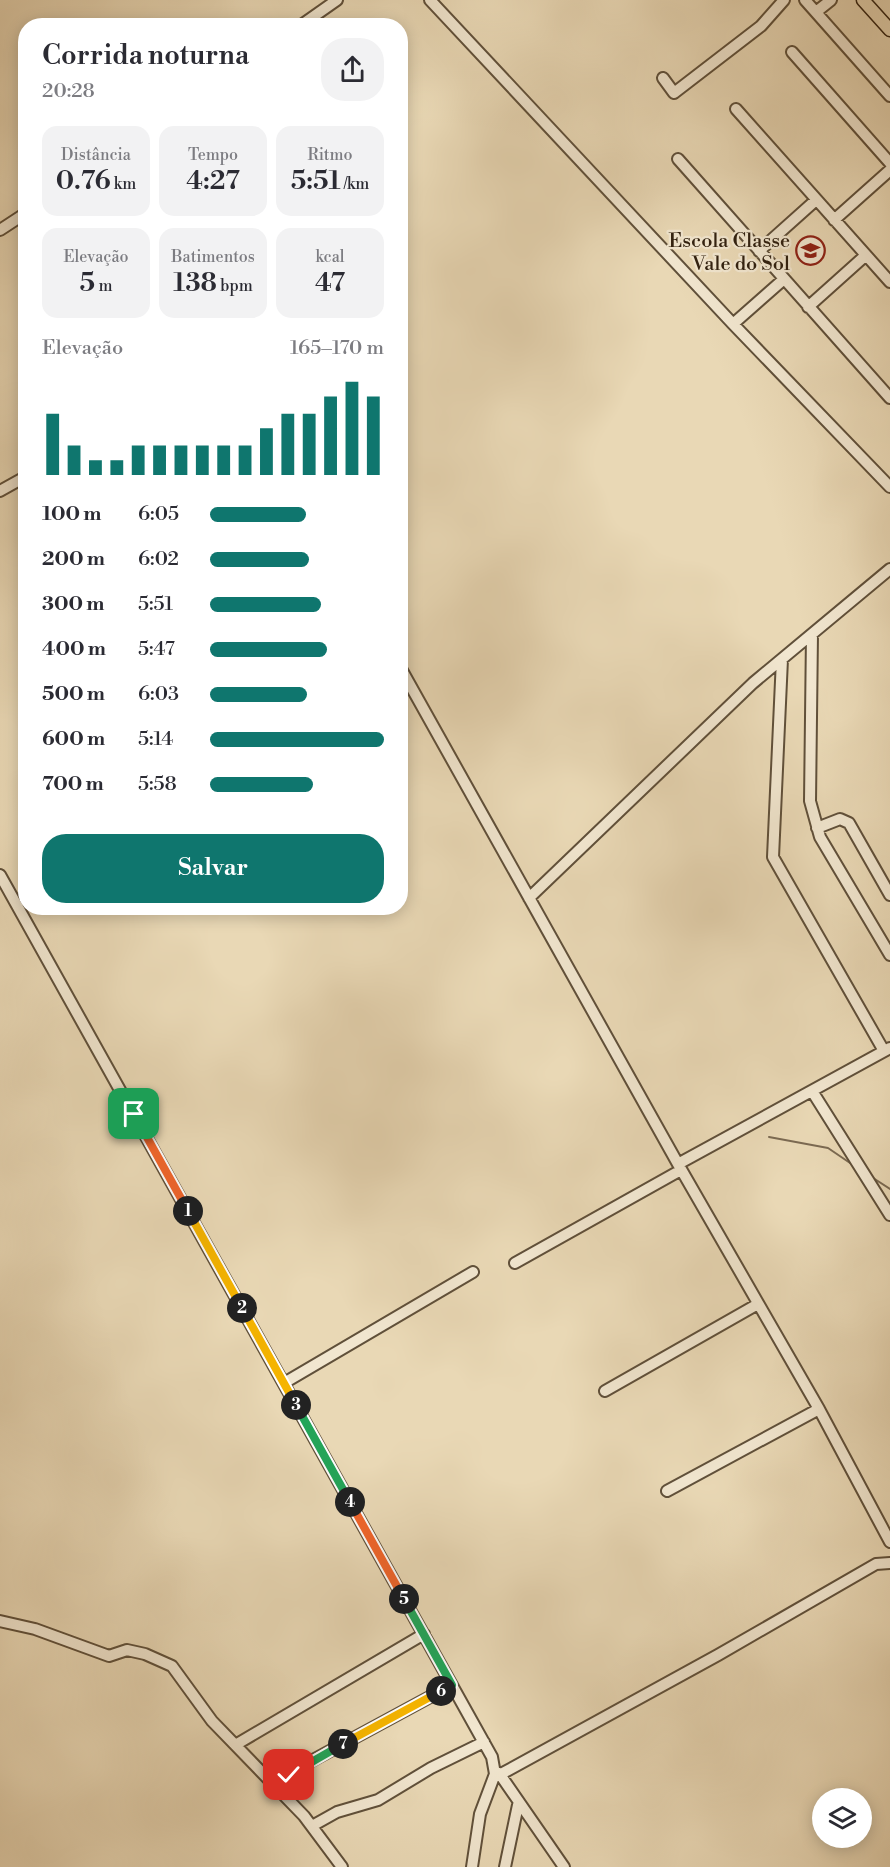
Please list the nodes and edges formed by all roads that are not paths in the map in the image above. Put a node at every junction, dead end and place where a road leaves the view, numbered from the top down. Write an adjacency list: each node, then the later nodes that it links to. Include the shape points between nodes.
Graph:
1 (337, 0): 8 (street)
2 (430, 0): 26 (street)
3 (784, 0): 11 (street, via 761,26 674,93)
4 (806, 0): 7 (street)
5 (831, 0): 7 (street)
6 (863, 0): 9 (main road)
7 (816, 12): 12 (street)
8 (311, 18)
9 (890, 30)
10 (792, 52): 15 (street)
11 (663, 78)
12 (890, 96)
13 (736, 109): 17 (street)
14 (678, 159): 21 (street)
15 (890, 163)
16 (890, 170): 19 (street)
17 (816, 200): 19 (street); 21 (street)
18 (18, 218): 20 (street)
19 (834, 220): 22 (street)
20 (0, 230)
21 (759, 251): 23 (street)
22 (866, 255): 24 (street); 25 (street)
23 (784, 279): 25 (street); 26 (street)
24 (890, 282)
25 (808, 307): 27 (street)
26 (733, 324): 29 (street)
27 (890, 398)
28 (18, 481): 30 (street)
29 (890, 487)
30 (0, 491)
31 (890, 569): 32 (street)
32 (812, 634): 33 (street); 35 (street, via 810,801)
33 (782, 659): 38 (street); 42 (street, via 773,857)
34 (408, 681): 38 (street)
35 (817, 828): 37 (street, via 840,819 849,823); 41 (street)
36 (0, 875): 39 (street)
37 (890, 895)
38 (530, 898): 44 (street)
39 (18, 907)
40 (22, 915): 49 (street)
41 (890, 955)
42 (887, 1049): 43 (street)
43 (812, 1091): 44 (street); 45 (street)
44 (680, 1167): 46 (street); 48 (street)
45 (890, 1215)
46 (515, 1263)
47 (473, 1272): 49 (street)
48 (758, 1304): 50 (street); 51 (street)
49 (284, 1383): 56 (street)
50 (605, 1391)
51 (819, 1409): 52 (street); 53 (street)
52 (667, 1491)
53 (890, 1542)
54 (890, 1563): 60 (street, via 876,1564 709,1660)
55 (0, 1621): 59 (street, via 109,1656 127,1650 165,1661 181,1675 212,1721)
56 (424, 1634): 57 (street); 59 (street)
57 (452, 1685): 58 (street); 61 (street, via 304,1765 289,1775)
58 (484, 1742): 60 (street); 63 (street, via 378,1800 337,1812)
59 (237, 1744): 61 (street)
60 (497, 1774): 62 (street); 66 (street, via 480,1814)
61 (279, 1789): 63 (street)
62 (518, 1805): 64 (street); 67 (street)
63 (312, 1826): 65 (street)
64 (563, 1866)
65 (342, 1867)
66 (472, 1867)
67 (505, 1867)

